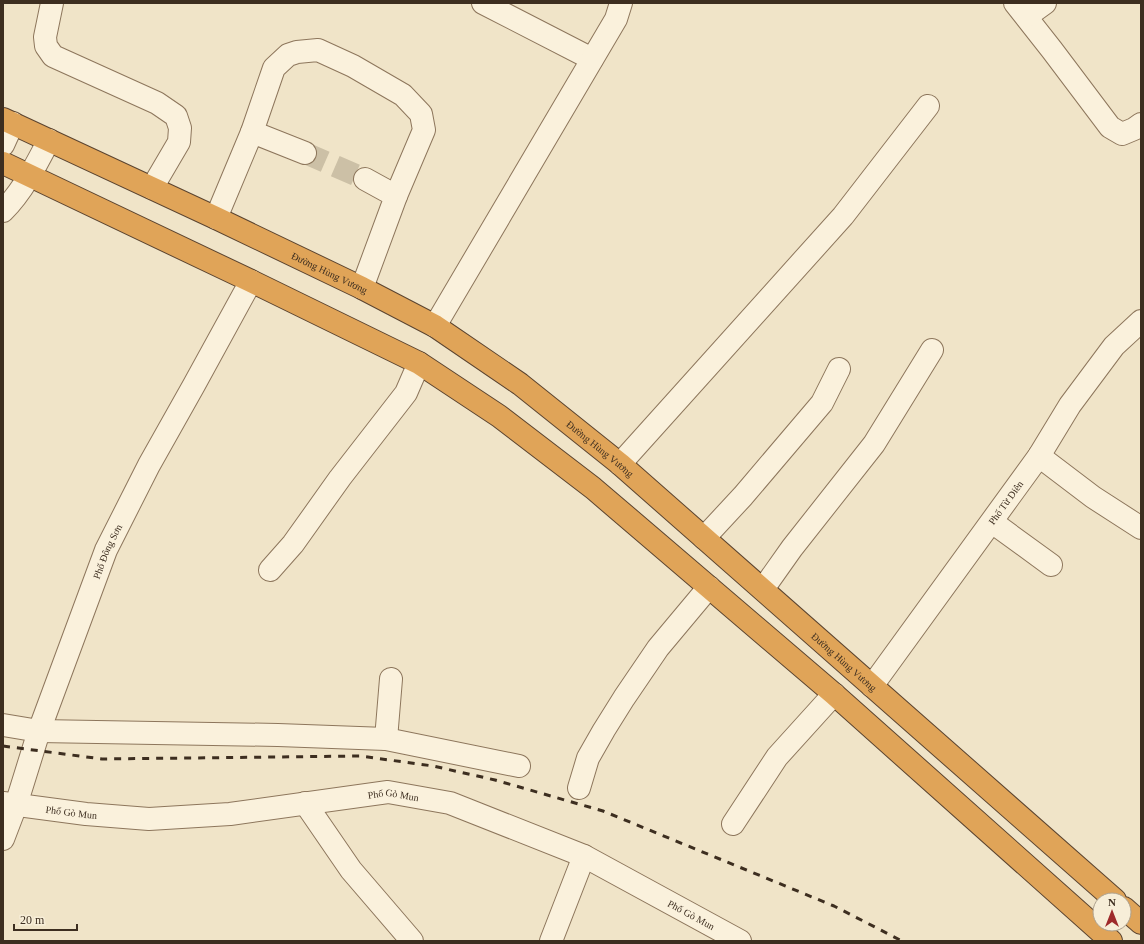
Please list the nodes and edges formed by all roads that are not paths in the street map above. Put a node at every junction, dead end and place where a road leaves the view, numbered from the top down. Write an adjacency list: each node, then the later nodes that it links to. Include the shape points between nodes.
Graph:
1 (52, 3): 17 (street, via 45,37 46,46 53,56 157,104 176,116 180,128 179,142)
2 (483, 3): 6 (street)
3 (621, 3): 6 (street, via 616,19)
4 (1045, 3): 5 (street)
5 (1021, 10): 9 (street, via 1110,127 1122,134)
6 (592, 59): 24 (street)
7 (928, 106): 29 (street, via 843,216)
8 (8, 121): 11 (highway, Đường Hùng Vương); 12 (street)
9 (1141, 124)
10 (252, 132): 13 (street); 18 (street, via 274,68 288,55 318,50 353,66 403,95 421,114 424,130); 20 (street)
11 (49, 140): 15 (street); 17 (highway, Đường Hùng Vương)
12 (3, 145)
13 (305, 153)
14 (3, 163): 15 (highway)
15 (30, 176): 19 (street); 21 (highway)
16 (365, 179): 18 (street)
17 (152, 188): 20 (highway, Đường Hùng Vương)
18 (396, 196): 22 (street)
19 (3, 211)
20 (216, 218): 22 (highway, Đường Hùng Vương)
21 (251, 281): 26 (highway); 41 (street, Phố Đông Sơn, via 149,465 106,550)
22 (362, 288): 24 (highway, Đường Hùng Vương)
23 (1141, 321): 28 (street, Phố Từ Diên, via 1114,346 1070,405)
24 (435, 326): 29 (highway, Đường Hùng Vương, via 520,384)
25 (932, 350): 36 (street, via 874,444)
26 (419, 363): 34 (street, via 406,393 293,544); 35 (highway, via 499,416 593,488)
27 (839, 369): 32 (street, via 822,403)
28 (1039, 456): 30 (street, Phố Từ Diên); 31 (street, via 1093,498)
29 (620, 464): 32 (highway, Đường Hùng Vương)
30 (992, 522): 33 (street); 38 (street, Phố Từ Diên)
31 (1141, 528)
32 (704, 538): 36 (highway, Đường Hùng Vương)
33 (1051, 565)
34 (270, 570)
35 (709, 587): 39 (highway); 44 (street, via 658,648 624,698 588,758)
36 (763, 589): 38 (highway, Đường Hùng Vương)
37 (391, 679): 42 (street)
38 (872, 686): 50 (highway, Đường Hùng Vương)
39 (834, 694): 47 (street, via 777,757); 54 (highway)
40 (3, 725): 41 (street)
41 (39, 731): 42 (street); 46 (street, Phố Đông Sơn)
42 (386, 739): 43 (street)
43 (519, 766)
44 (579, 788)
45 (305, 803): 46 (street, Phố Gò Mun, via 230,814 149,819); 49 (street, Phố Gò Mun, via 388,792 450,803); 51 (street, via 351,870)
46 (9, 804): 48 (street, Phố Đông Sơn)
47 (734, 824)
48 (3, 839)
49 (584, 856): 52 (street); 53 (street, Phố Gò Mun)
50 (1106, 892)
51 (412, 941)
52 (551, 941)
53 (740, 941)
54 (1111, 941)

